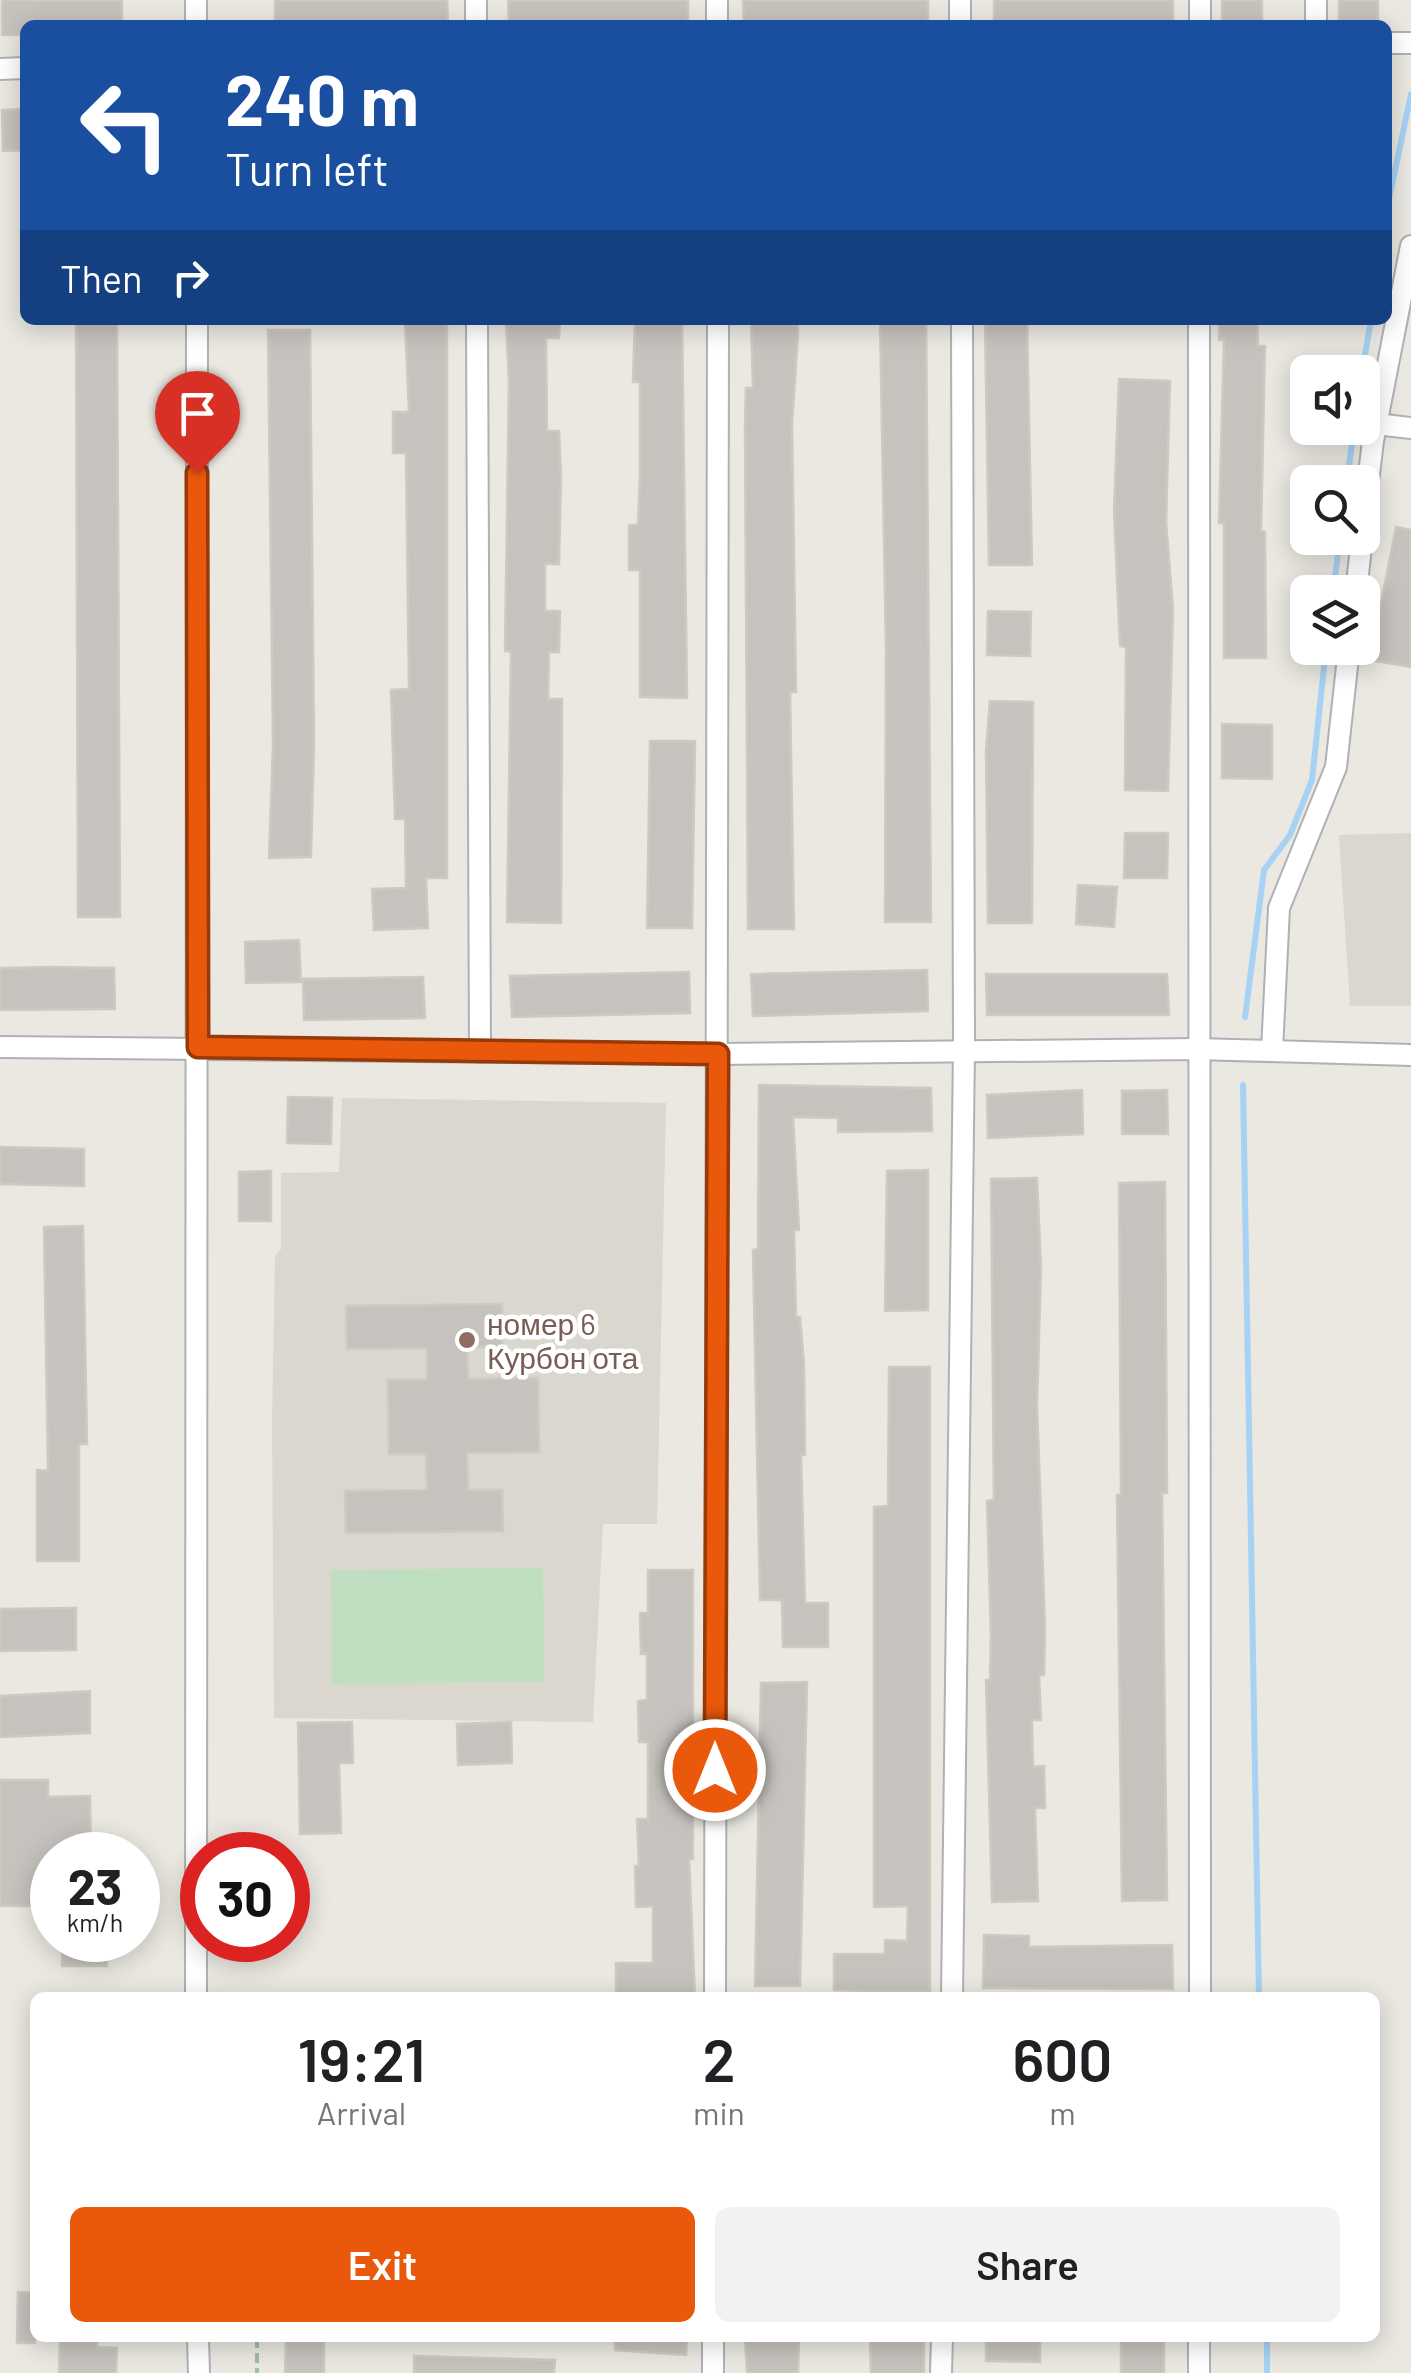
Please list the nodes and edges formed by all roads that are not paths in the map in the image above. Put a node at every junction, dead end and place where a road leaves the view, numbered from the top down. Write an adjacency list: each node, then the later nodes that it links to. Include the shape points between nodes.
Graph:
1 (1411, 246): 7 (street)
2 (197, 325): 12 (street)
3 (477, 325): 16 (street)
4 (718, 325): 17 (street)
5 (962, 325): 13 (street)
6 (1199, 325): 14 (street)
7 (1380, 404)
8 (1380, 424): 9 (street)
9 (1411, 428)
10 (1347, 665): 15 (street, via 1336,767 1279,908)
11 (0, 1047): 12 (street)
12 (198, 1047): 16 (street); 19 (street)
13 (964, 1048): 14 (street); 17 (street); 21 (street)
14 (1196, 1049): 15 (street); 22 (street)
15 (1272, 1051): 18 (street)
16 (480, 1052): 17 (street)
17 (718, 1054): 20 (street)
18 (1411, 1054)
19 (196, 1992)
20 (716, 1992)
21 (952, 1992)
22 (1200, 1992)
23 (198, 2342): 27 (street)
24 (713, 2342): 28 (street)
25 (942, 2342): 29 (street)
26 (1200, 2342): 30 (street)
27 (198, 2373)
28 (713, 2373)
29 (940, 2373)
30 (1200, 2373)

